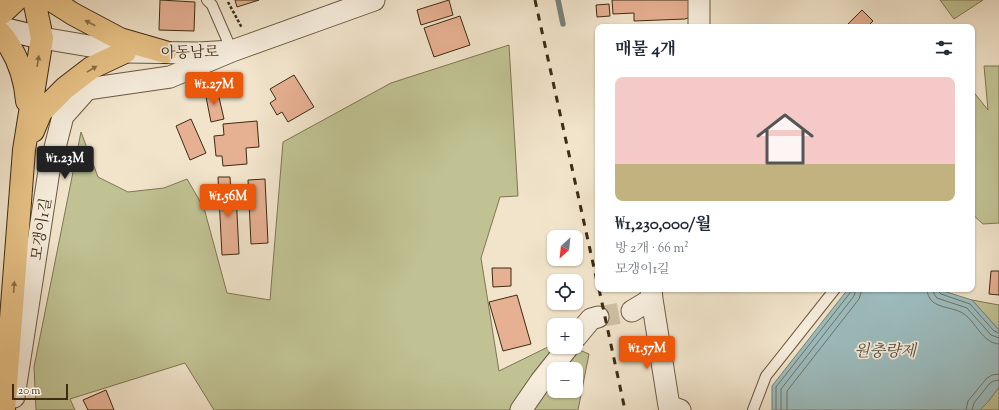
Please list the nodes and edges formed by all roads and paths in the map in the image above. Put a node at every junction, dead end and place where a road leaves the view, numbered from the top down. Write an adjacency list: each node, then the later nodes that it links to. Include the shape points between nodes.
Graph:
1 (16, 0): 8 (highway)
2 (34, 0): 12 (highway)
3 (51, 0): 15 (highway, one-way to 3, via 120,39)
4 (207, 0): 13 (lane)
5 (227, 0): 13 (path)
6 (374, 0): 13 (street, 아동남로)
7 (699, 0): 9 (street)
8 (0, 13)
9 (699, 24)
10 (0, 28): 12 (main road, 아동남로)
11 (0, 32): 16 (highway, via 10,44 20,67 26,90)
12 (42, 38): 14 (street, 아동남로); 16 (highway, one-way to 12)
13 (241, 47): 15 (street, 아동남로, via 199,53); 25 (street, 모갱이1길, via 170,77 87,88 63,116 49,171)
14 (125, 52): 15 (street, 아동남로); 17 (highway, one-way to 14, via 41,112 65,88 91,68)
15 (165, 52)
16 (28, 124): 17 (highway)
17 (24, 150): 24 (highway, one-way to 17)
18 (833, 292): 28 (lane, via 766,376)
19 (651, 294): 20 (street); 27 (street, via 669,406)
20 (632, 311)
21 (598, 317): 22 (street, via 591,319)
22 (583, 328)
23 (562, 354): 26 (street)
24 (4, 410)
25 (13, 410)
26 (521, 410)
27 (680, 410)
28 (753, 410)

